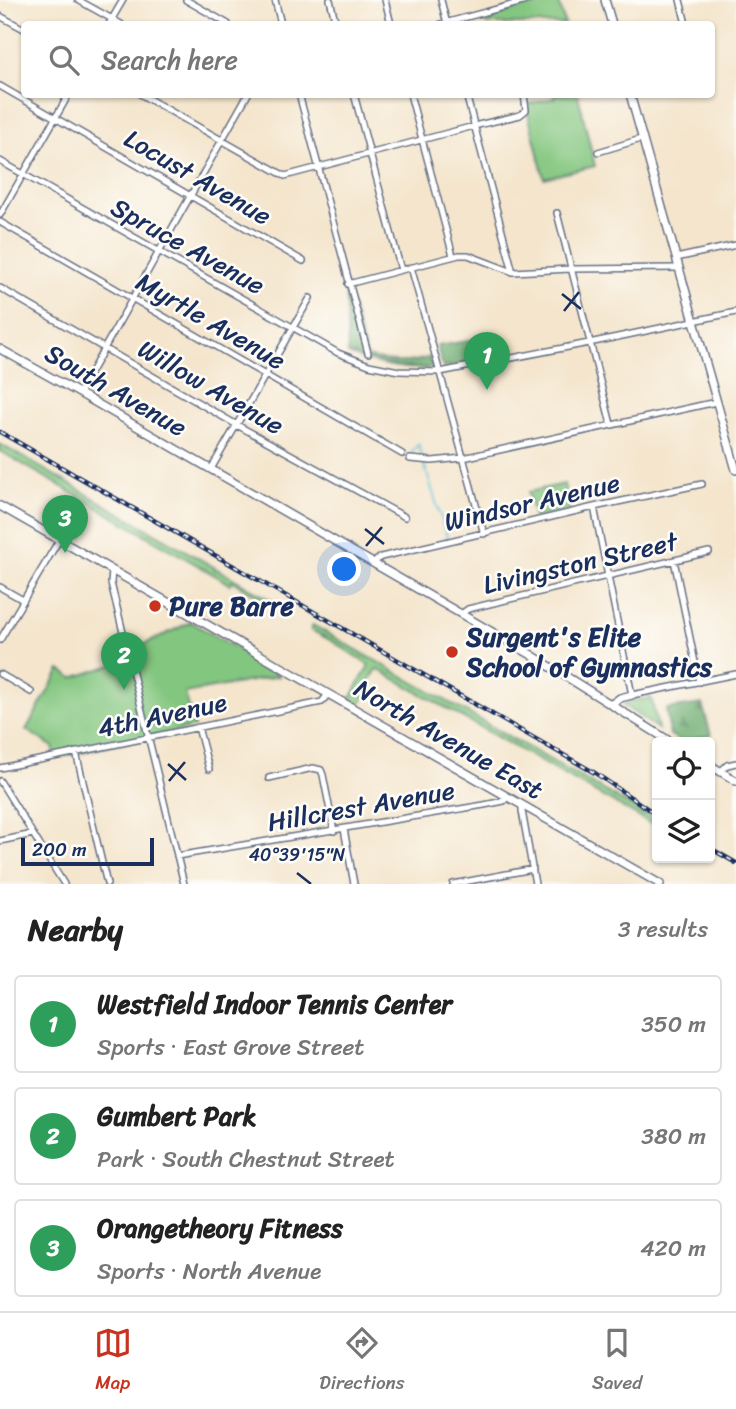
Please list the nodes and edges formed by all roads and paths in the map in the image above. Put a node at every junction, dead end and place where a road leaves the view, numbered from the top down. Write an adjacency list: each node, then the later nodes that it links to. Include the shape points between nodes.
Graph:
1 (78, 0): 14 (street)
2 (123, 0): 15 (street)
3 (186, 0): 16 (street)
4 (275, 0): 17 (street)
5 (330, 0): 18 (street)
6 (385, 0): 19 (street)
7 (441, 0): 20 (street)
8 (499, 0): 12 (street)
9 (530, 0): 12 (street)
10 (606, 0): 22 (main road)
11 (680, 0): 23 (street)
12 (501, 8): 21 (street)
13 (0, 16): 24 (street)
14 (110, 21)
15 (112, 21)
16 (223, 21)
17 (280, 21)
18 (335, 21)
19 (390, 21)
20 (444, 21)
21 (456, 21)
22 (611, 21)
23 (685, 21)
24 (21, 27)
25 (0, 86): 35 (street, Locust Avenue)
26 (67, 98): 35 (street)
27 (147, 98): 39 (street)
28 (244, 98): 39 (street)
29 (300, 98): 43 (street)
30 (355, 98): 41 (street)
31 (411, 98): 37 (street)
32 (467, 98): 36 (street)
33 (525, 98): 36 (street, via 523,114)
34 (631, 98): 38 (main road)
35 (56, 118): 44 (street); 45 (street, Locust Avenue)
36 (474, 126): 37 (street); 58 (street)
37 (422, 139): 41 (street); 51 (street)
38 (641, 139): 40 (street); 52 (main road)
39 (222, 141): 43 (street, via 282,175); 45 (street)
40 (598, 152)
41 (370, 153): 43 (street); 57 (street)
42 (0, 161): 44 (street, Spruce Avenue)
43 (318, 166): 59 (street)
44 (24, 175): 47 (street); 50 (street, Spruce Avenue)
45 (190, 195): 50 (street); 53 (street, Locust Avenue)
46 (557, 213): 56 (street)
47 (0, 215)
48 (0, 222): 62 (street, Myrtle Avenue)
49 (736, 245): 52 (street)
50 (159, 252): 62 (street); 65 (street, Spruce Avenue)
51 (453, 256): 54 (street); 58 (street, via 468,256)
52 (676, 258): 55 (main road)
53 (303, 261)
54 (411, 267): 57 (street); 70 (street)
55 (679, 268): 56 (street); 64 (main road)
56 (570, 269): 58 (street); 66 (street)
57 (401, 270): 59 (street)
58 (513, 272)
59 (348, 284): 69 (street)
60 (0, 288): 67 (street, Willow Avenue)
61 (310, 298): 65 (street)
62 (133, 299): 67 (street); 71 (street, Myrtle Avenue)
63 (736, 312): 64 (street, Spruce Avenue)
64 (693, 321): 66 (street, Spruce Avenue); 73 (main road)
65 (292, 327): 70 (street, Spruce Avenue, via 338,354 369,365); 71 (street)
66 (589, 343): 70 (street, Spruce Avenue); 74 (street)
67 (104, 348): 72 (street); 75 (street, Willow Avenue)
68 (0, 349): 72 (main road, South Avenue)
69 (368, 353)
70 (440, 372): 77 (street)
71 (266, 375): 75 (street); 76 (street, Myrtle Avenue)
72 (79, 393): 79 (main road, South Avenue)
73 (716, 402): 74 (street); 80 (main road)
74 (611, 424): 77 (street)
75 (237, 425): 79 (street); 84 (street, Willow Avenue)
76 (402, 454)
77 (463, 458): 78 (street); 85 (street)
78 (410, 459)
79 (211, 469): 89 (main road, South Avenue)
80 (736, 470)
81 (702, 484): 83 (street, Windsor Avenue)
82 (0, 506): 86 (main road, North Avenue East)
83 (594, 507): 85 (street, Windsor Avenue); 91 (street)
84 (405, 517)
85 (484, 534): 89 (street, Windsor Avenue, via 381,557)
86 (59, 540): 90 (main road, North Avenue East); 93 (street)
87 (709, 552): 88 (street, Livingston Street)
88 (674, 560): 91 (street, Livingston Street); 98 (street)
89 (373, 563): 94 (main road, South Avenue)
90 (113, 570): 100 (main road, North Avenue East); 104 (street, via 111,583)
91 (608, 575): 94 (street, Livingston Street); 101 (street)
92 (0, 587): 93 (street)
93 (23, 600): 95 (street)
94 (461, 614): 102 (main road, South Avenue)
95 (0, 640)
96 (0, 674): 99 (street)
97 (736, 674): 98 (street)
98 (699, 682): 101 (street)
99 (31, 692)
100 (328, 694): 103 (street, 4th Avenue, via 322,702); 116 (main road, North Avenue East)
101 (632, 695): 102 (main road)
102 (612, 704): 105 (main road, South Avenue)
103 (198, 727): 104 (street, 4th Avenue); 110 (street)
104 (148, 737): 106 (street, 4th Avenue); 122 (street)
105 (663, 737)
106 (76, 752): 108 (street, 4th Avenue); 125 (street)
107 (736, 763): 111 (street)
108 (0, 768)
109 (715, 768): 111 (main road)
110 (209, 769)
111 (720, 772): 114 (main road)
112 (269, 778): 119 (street, via 321,770)
113 (0, 781): 115 (street)
114 (736, 781)
115 (3, 790): 120 (street)
116 (507, 797): 117 (main road, North Avenue East); 118 (street, Hillcrest Avenue, via 505,801)
117 (522, 805): 123 (street); 130 (main road, North Avenue East)
118 (344, 829): 119 (street, Hillcrest Avenue); 127 (street)
119 (334, 831): 122 (street, Hillcrest Avenue)
120 (33, 834): 121 (street); 124 (street)
121 (0, 841)
122 (177, 856): 126 (street)
123 (533, 869): 128 (street); 129 (street)
124 (64, 884)
125 (107, 884)
126 (184, 884)
127 (354, 884)
128 (453, 884)
129 (535, 884)
130 (660, 884)

